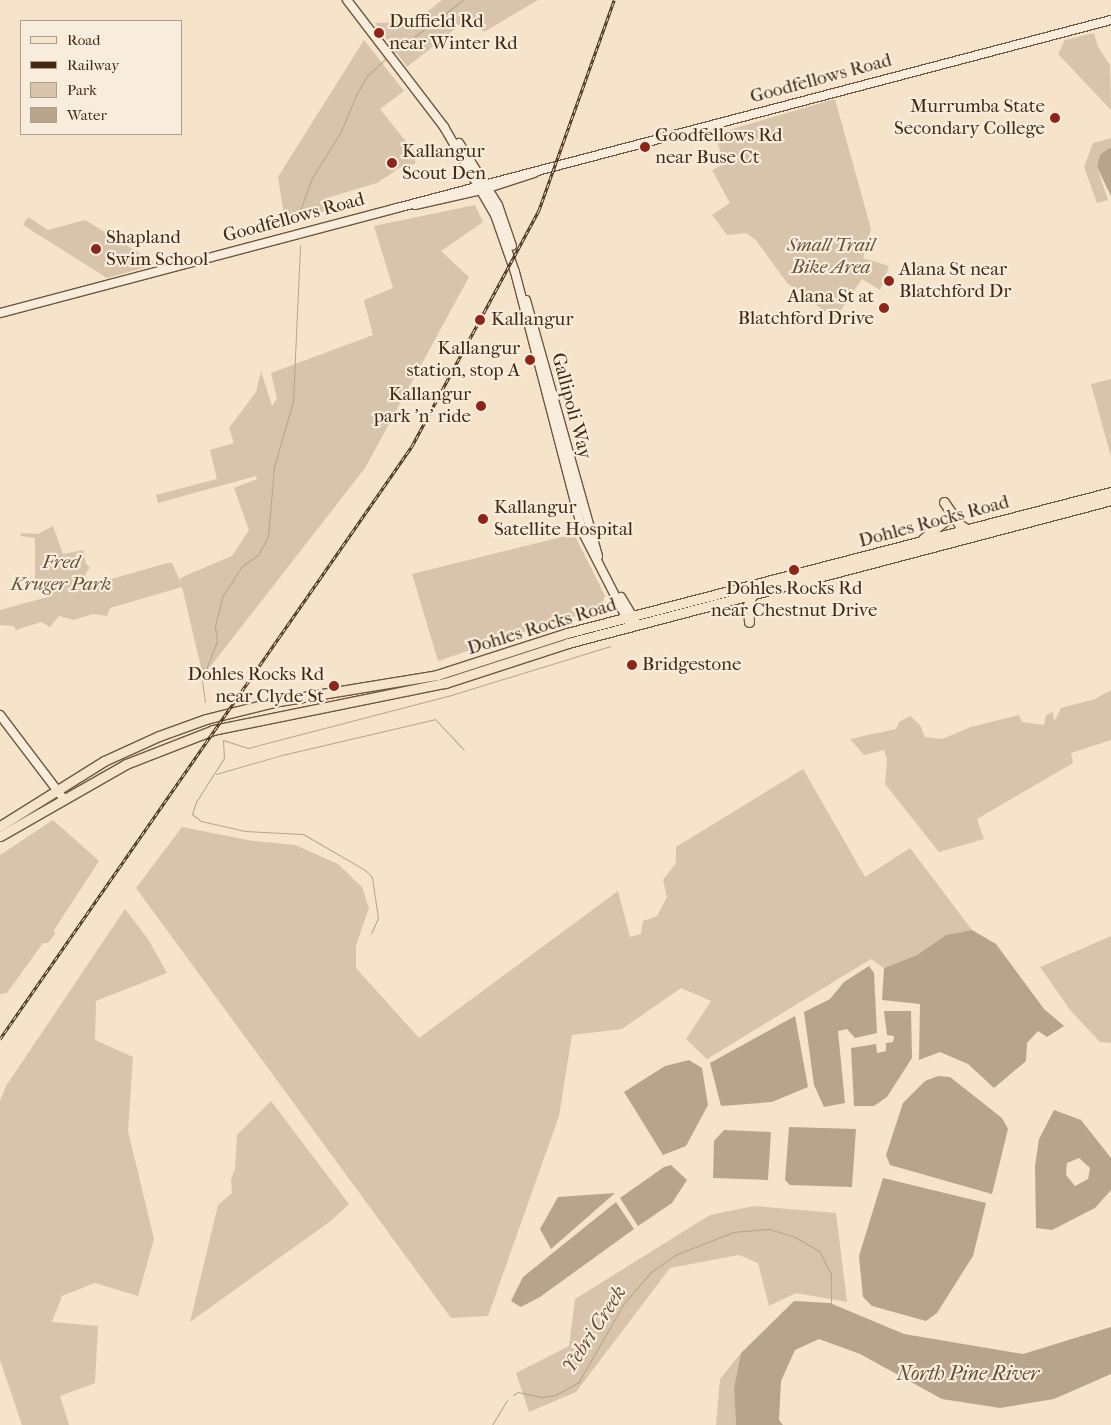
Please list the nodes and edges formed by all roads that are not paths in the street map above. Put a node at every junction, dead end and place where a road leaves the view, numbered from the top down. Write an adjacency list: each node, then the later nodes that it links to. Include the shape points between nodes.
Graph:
1 (347, 0): 3 (street, Gallipoli Way, via 444,127)
2 (1111, 20): 3 (street, Goodfellows Road)
3 (484, 186): 4 (street, Goodfellows Road); 12 (street, Gallipoli Way, via 508,231 590,534)
4 (0, 314)
5 (1111, 492): 9 (main road, Dohles Rocks Road)
6 (1111, 500): 11 (main road, Dohles Rocks Road)
7 (944, 502): 9 (main road, via 959,524)
8 (948, 518): 10 (main road, via 940,528)
9 (968, 530): 10 (main road, Dohles Rocks Road)
10 (914, 544): 12 (main road, Dohles Rocks Road)
11 (752, 595): 13 (main road, via 748,605); 14 (main road, Dohles Rocks Road)
12 (629, 617): 14 (street, Gallipoli Way); 16 (main road, Dohles Rocks Road, via 428,678 279,701 206,719 126,750)
13 (749, 622)
14 (635, 626): 17 (main road, Dohles Rocks Road, via 438,685 213,730 126,764)
15 (0, 715): 16 (street)
16 (56, 789): 17 (street); 18 (main road, Dohles Rocks Road)
17 (63, 798): 19 (main road, Dohles Rocks Road)
18 (0, 826)
19 (0, 836)

